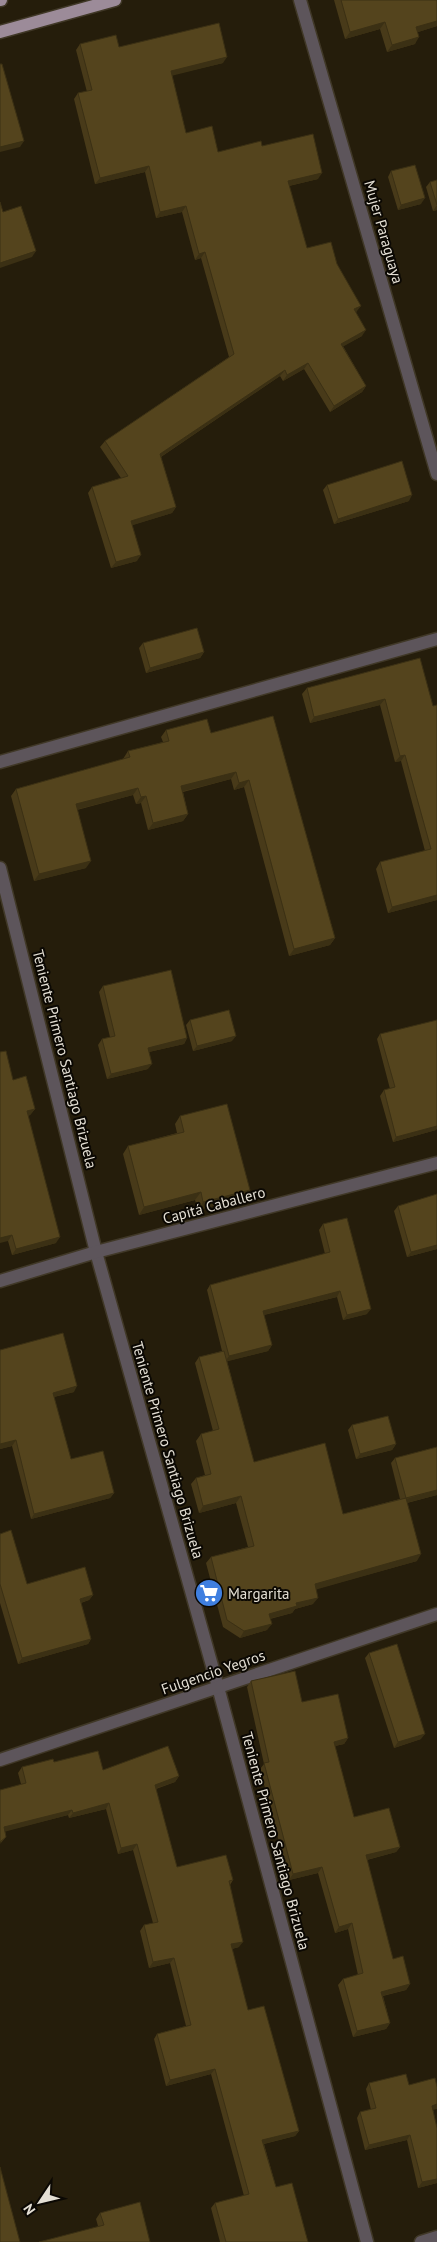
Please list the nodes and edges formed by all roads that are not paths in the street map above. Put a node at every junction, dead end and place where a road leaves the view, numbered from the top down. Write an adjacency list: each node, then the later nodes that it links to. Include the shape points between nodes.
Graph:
1 (115, 0): 3 (main road)
2 (300, 0): 4 (street, Mujer Paraguaya)
3 (0, 32)
4 (437, 474)
5 (437, 639): 6 (street)
6 (0, 762)
7 (0, 868): 9 (street, Teniente Primero Santiago Brizuela)
8 (437, 1163): 9 (street, Capitá Caballero)
9 (96, 1252): 10 (street, Capitá Caballero); 12 (street, Teniente Primero Santiago Brizuela)
10 (0, 1281)
11 (437, 1614): 12 (street, Fulgencio Yegros)
12 (218, 1687): 13 (street, Fulgencio Yegros); 15 (street, Teniente Primero Santiago Brizuela)
13 (0, 1760)
14 (437, 2237): 16 (street)
15 (367, 2242)
16 (421, 2242)

